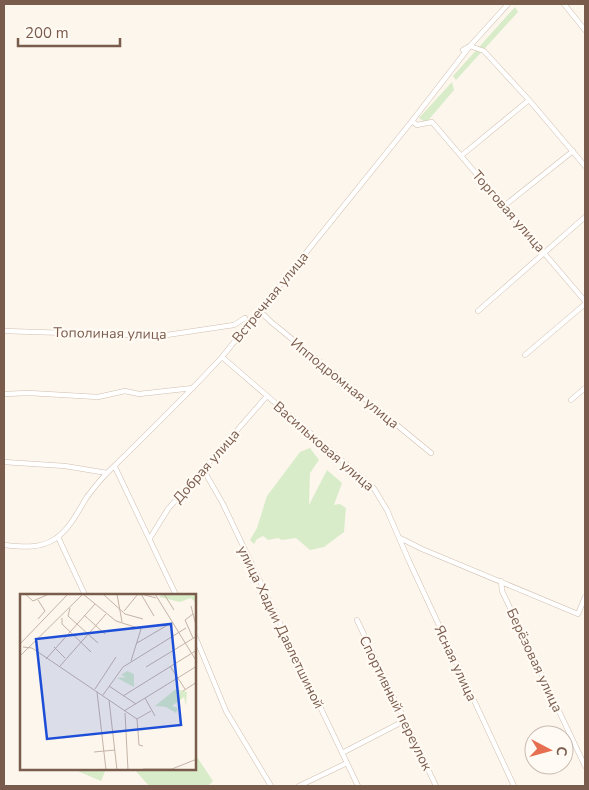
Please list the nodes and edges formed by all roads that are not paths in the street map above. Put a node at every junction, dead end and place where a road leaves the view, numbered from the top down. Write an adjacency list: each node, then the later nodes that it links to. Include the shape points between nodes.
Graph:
1 (508, 4): 4 (street, Встречная улица)
2 (564, 4): 3 (street)
3 (585, 30)
4 (470, 46): 5 (street); 6 (street, via 484,51); 7 (street, Встречная улица)
5 (462, 50)
6 (529, 100): 8 (street); 9 (street)
7 (412, 121): 9 (street, Торговая улица, via 418,125 432,122); 15 (street, Встречная улица)
8 (573, 150): 10 (street); 11 (street)
9 (461, 156): 11 (street, Торговая улица)
10 (585, 166)
11 (504, 206): 13 (street, Торговая улица)
12 (585, 217): 13 (street)
13 (545, 254): 14 (street, Торговая улица); 16 (street)
14 (585, 302): 19 (street)
15 (260, 311): 20 (street, Встречная улица); 26 (street, Ипподромная улица)
16 (478, 311)
17 (245, 318): 18 (street, Тополиная улица, via 234,325 160,336)
18 (4, 330)
19 (525, 355)
20 (222, 357): 21 (street, Встречная улица); 24 (street, Васильковая улица)
21 (193, 388): 23 (street, via 139,394 125,391 98,397); 28 (street, Встречная улица)
22 (585, 388): 25 (street)
23 (4, 394)
24 (267, 396): 29 (street, Добрая улица); 33 (street, Васильковая улица, via 373,487)
25 (571, 400)
26 (430, 453)
27 (4, 462): 30 (street, via 65,466)
28 (114, 467): 30 (street, Встречная улица); 32 (street)
29 (203, 469): 32 (street, Добрая улица, via 168,509); 42 (street, улица Хадии Давлетшиной, via 223,504)
30 (107, 474): 31 (street, Встречная улица)
31 (58, 537): 34 (street, Встречная улица, via 40,546); 36 (street)
32 (150, 538): 37 (street)
33 (400, 538): 35 (street); 49 (street, Ясная улица)
34 (4, 545)
35 (501, 581): 38 (street, via 578,614); 44 (street, Берёзовая улица, via 502,591)
36 (85, 594)
37 (176, 594)
38 (585, 597)
39 (357, 620): 41 (street, Спортивный переулок)
40 (196, 638): 45 (street, via 226,711)
41 (404, 721): 42 (street); 48 (street, Спортивный переулок)
42 (342, 752): 43 (street, улица Хадии Давлетшиной)
43 (347, 764): 46 (street); 47 (street, улица Хадии Давлетшиной)
44 (585, 766)
45 (271, 786)
46 (299, 786)
47 (358, 786)
48 (436, 786)
49 (514, 786)

